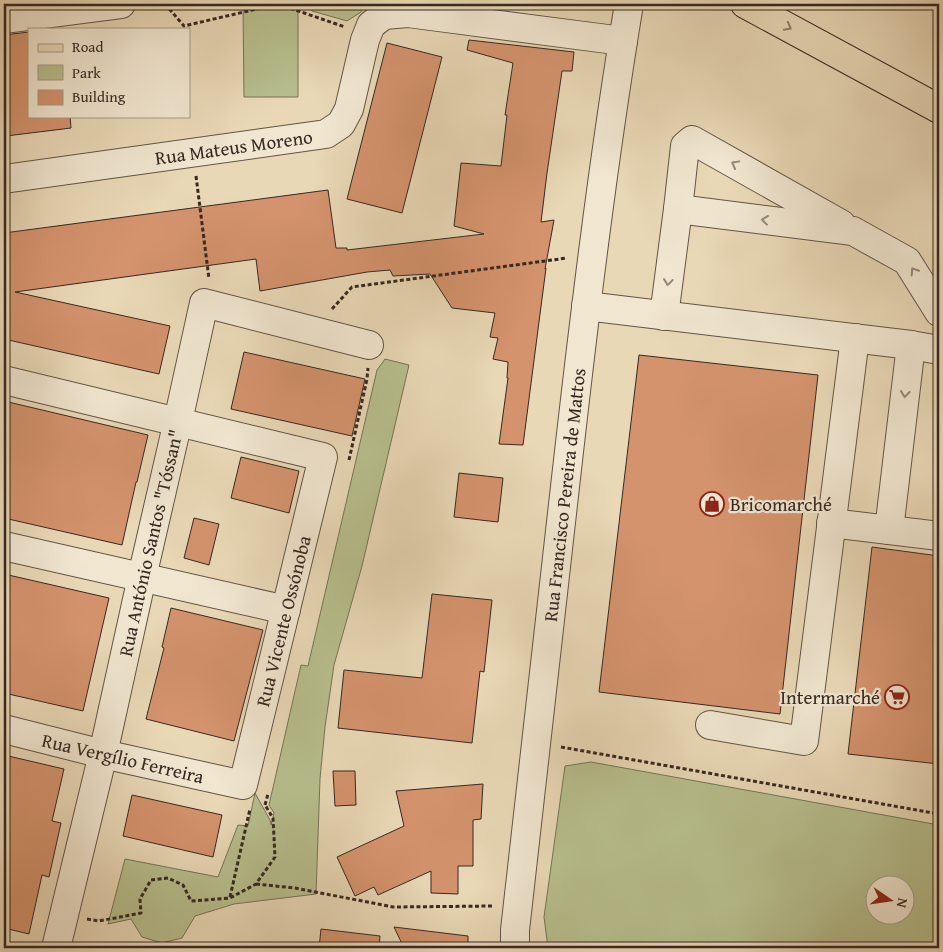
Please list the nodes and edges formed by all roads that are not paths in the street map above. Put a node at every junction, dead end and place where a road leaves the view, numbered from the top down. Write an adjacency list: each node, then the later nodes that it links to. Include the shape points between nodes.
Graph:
1 (120, 4): 4 (street)
2 (745, 4): 5 (main road, one-way to 5)
3 (629, 18): 6 (street, Rua Mateus Moreno, via 384,14 371,25 367,34 349,109 341,124 326,134); 9 (street, Rua Francisco Pereira de Mattos, via 614,96)
4 (4, 19)
5 (939, 109)
6 (4, 179)
7 (678, 209): 8 (street, one-way to 7); 8 (street, one-way to 7, via 692,140 685,146); 11 (street, one-way to 11)
8 (853, 230): 10 (street, one-way to 8, via 908,261)
9 (586, 306): 11 (street); 29 (street, Rua Francisco Pereira de Mattos)
10 (939, 312)
11 (664, 316): 12 (street)
12 (855, 338): 14 (street); 18 (street)
13 (369, 345): 17 (street, Rua António Santos "Tóssan", via 204,303)
14 (911, 345): 15 (street); 19 (street, one-way to 19)
15 (939, 350)
16 (4, 380): 17 (street)
17 (178, 422): 22 (street, Rua António Santos "Tóssan"); 23 (street, Rua Vicente Ossónoba, via 323,457)
18 (831, 523): 19 (street); 24 (street, via 804,741)
19 (889, 530): 20 (street)
20 (939, 536)
21 (4, 546): 22 (street)
22 (142, 577): 23 (street); 26 (street, Rua António Santos "Tóssan")
23 (286, 610): 27 (street, Rua Vicente Ossónoba)
24 (710, 725)
25 (4, 729): 26 (street, Rua Vergílio Ferreira)
26 (103, 754): 27 (street, Rua Vergílio Ferreira); 28 (street, Rua António Santos "Tóssan")
27 (249, 787)
28 (56, 948)
29 (515, 948)

